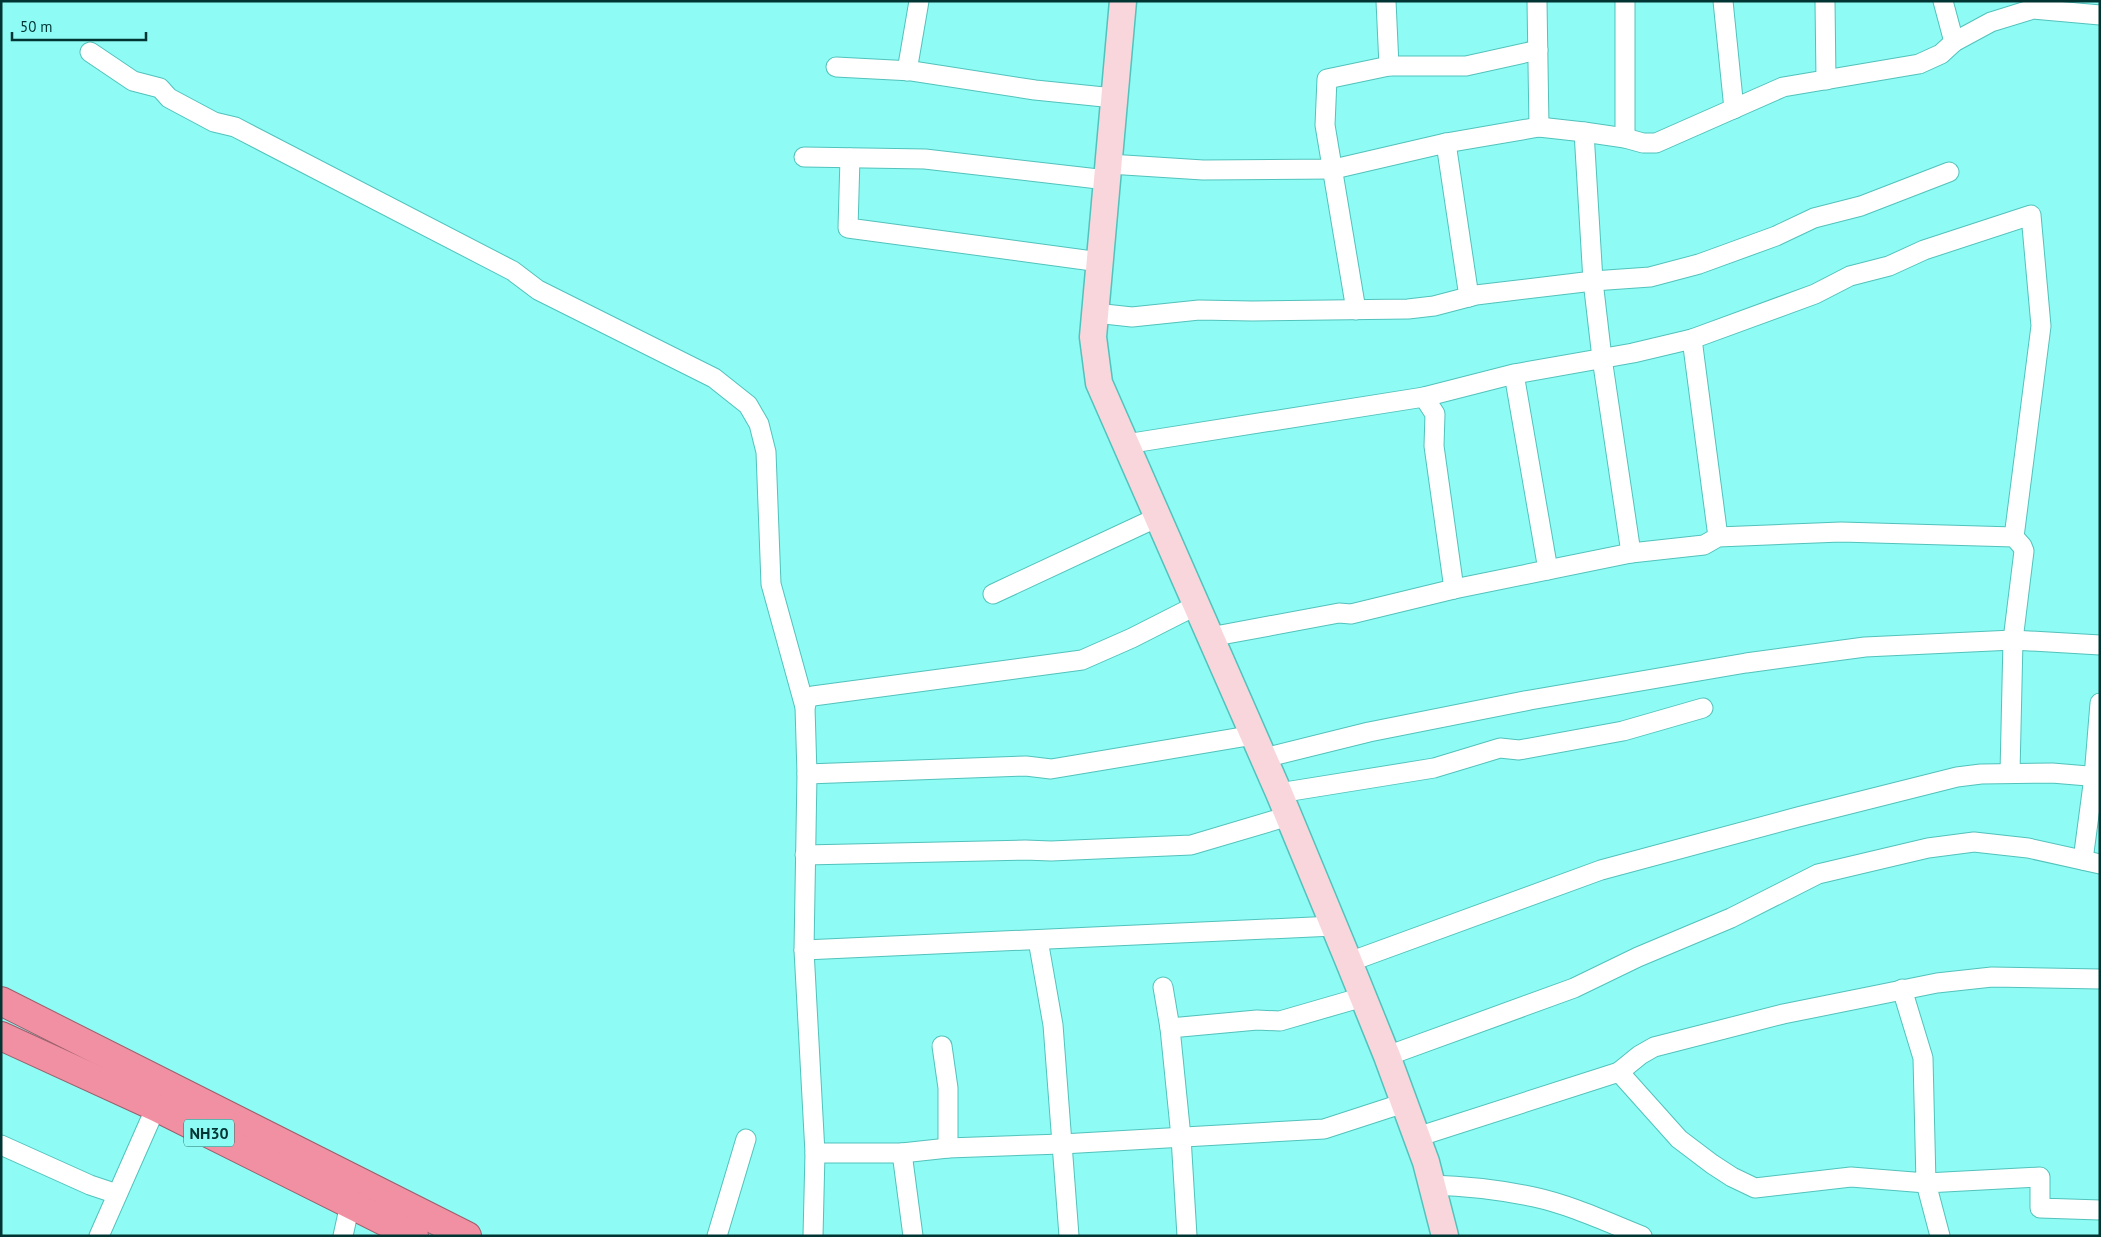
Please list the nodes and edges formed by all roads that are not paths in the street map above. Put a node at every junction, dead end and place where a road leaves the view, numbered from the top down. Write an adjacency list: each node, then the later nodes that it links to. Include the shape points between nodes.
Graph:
1 (919, 1): 15 (street)
2 (1123, 1): 17 (main road)
3 (1386, 1): 13 (street)
4 (1537, 1): 11 (street)
5 (1625, 1): 21 (street)
6 (1723, 1): 18 (street)
7 (1825, 1): 16 (street)
8 (1943, 1): 10 (street)
9 (2100, 16): 10 (street, via 2033,9 1990,22)
10 (1954, 42): 16 (street, via 1941,54 1919,64)
11 (1538, 50): 13 (street, via 1466,66); 19 (street)
12 (90, 52): 50 (street, via 133,81 160,88 169,98 214,122 235,127 513,270 538,290 714,378 748,405 759,424 766,452 771,584)
13 (1389, 66): 25 (street, via 1327,79 1325,125)
14 (836, 67): 15 (street)
15 (906, 71): 17 (street)
16 (1826, 80): 18 (street, via 1783,87)
17 (1114, 98): 26 (main road)
18 (1734, 109): 21 (street, via 1656,143)
19 (1539, 127): 20 (street); 22 (street)
20 (1584, 132): 21 (street); 29 (street)
21 (1625, 138)
22 (1446, 143): 25 (street); 30 (street)
23 (804, 158): 24 (street)
24 (850, 158): 26 (street, via 925,158); 28 (street, via 848,228)
25 (1334, 169): 26 (street); 31 (street)
26 (1108, 172): 28 (main road)
27 (1949, 172): 29 (street, via 1861,206 1814,218 1776,236 1699,264 1650,277)
28 (1100, 262): 32 (main road)
29 (1593, 280): 30 (street); 34 (street)
30 (1469, 297): 31 (street, via 1408,309)
31 (1356, 310): 32 (street, via 1199,310 1132,317)
32 (1095, 313): 37 (main road, via 1099,383)
33 (1692, 339): 34 (street); 39 (street); 40 (street, via 1815,294 1850,276 1889,266 1924,250 2031,215 2042,326)
34 (1602, 358): 35 (street); 41 (street)
35 (1514, 374): 36 (street); 42 (street)
36 (1424, 397): 37 (street); 43 (street, via 1435,414 1434,446)
37 (1126, 444): 38 (main road)
38 (1158, 516): 44 (street); 45 (main road)
39 (1718, 536): 40 (street, via 1840,532); 41 (street, via 1704,545)
40 (2014, 537): 47 (street, via 2024,551)
41 (1631, 553): 42 (street)
42 (1548, 570): 43 (street)
43 (1454, 589): 46 (street, via 1351,614 1339,612)
44 (993, 594)
45 (1197, 605): 46 (main road); 50 (street, via 1082,660 813,696 808,698)
46 (1210, 636): 52 (main road)
47 (2013, 640): 48 (street); 52 (street, via 1865,648 1746,662 1369,732); 53 (street)
48 (2100, 645)
49 (2100, 703): 55 (street)
50 (805, 707): 54 (street)
51 (1703, 708): 56 (street, via 1623,731 1519,750 1500,748)
52 (1259, 747): 54 (street, via 1051,769 1026,766); 56 (main road)
53 (2010, 773): 55 (street); 62 (street, via 1957,777 1601,870)
54 (807, 774): 57 (street)
55 (2097, 777): 58 (street)
56 (1284, 805): 57 (street, via 1191,845); 59 (main road)
57 (805, 855): 61 (street)
58 (2091, 862): 71 (street, via 2028,848 1974,842 1928,848 1818,874 1731,918 1574,988)
59 (1334, 926): 60 (street); 62 (main road)
60 (1038, 940): 61 (street); 78 (street, via 1053,1025)
61 (804, 950): 81 (street)
62 (1348, 962): 66 (main road)
63 (2100, 979): 65 (street, via 1992,978 1937,982)
64 (1163, 987): 68 (street)
65 (1902, 990): 72 (street, via 1783,1014 1654,1047); 83 (street, via 1923,1058)
66 (1362, 997): 68 (street, via 1280,1021 1256,1020); 71 (main road)
67 (1, 1001): 91 (highway)
68 (1170, 1028): 75 (street)
69 (1, 1036): 74 (highway, NH30)
70 (942, 1046): 80 (street, via 948,1088)
71 (1387, 1056): 73 (main road)
72 (1619, 1072): 76 (street); 83 (street, via 1679,1139 1732,1177 1755,1188 1851,1177)
73 (1404, 1103): 75 (street, via 1324,1130); 76 (main road)
74 (156, 1107): 85 (street); 86 (highway, NH30)
75 (1182, 1137): 78 (street); 96 (street)
76 (1417, 1137): 84 (main road)
77 (746, 1139): 92 (street)
78 (1062, 1144): 80 (street); 95 (street)
79 (1, 1145): 85 (street)
80 (948, 1148): 82 (street)
81 (815, 1153): 82 (street); 93 (street)
82 (902, 1153): 94 (street)
83 (1926, 1182): 87 (street, via 2040,1178 2040,1208); 99 (street)
84 (1432, 1185): 97 (main road); 98 (street, via 1466,1186 1536,1197)
85 (117, 1194): 88 (street)
86 (350, 1204): 89 (street); 90 (highway, NH30)
87 (2100, 1210)
88 (99, 1236)
89 (343, 1236)
90 (414, 1236)
91 (466, 1236)
92 (717, 1236)
93 (813, 1236)
94 (913, 1236)
95 (1069, 1236)
96 (1187, 1236)
97 (1445, 1236)
98 (1642, 1236)
99 (1940, 1236)

